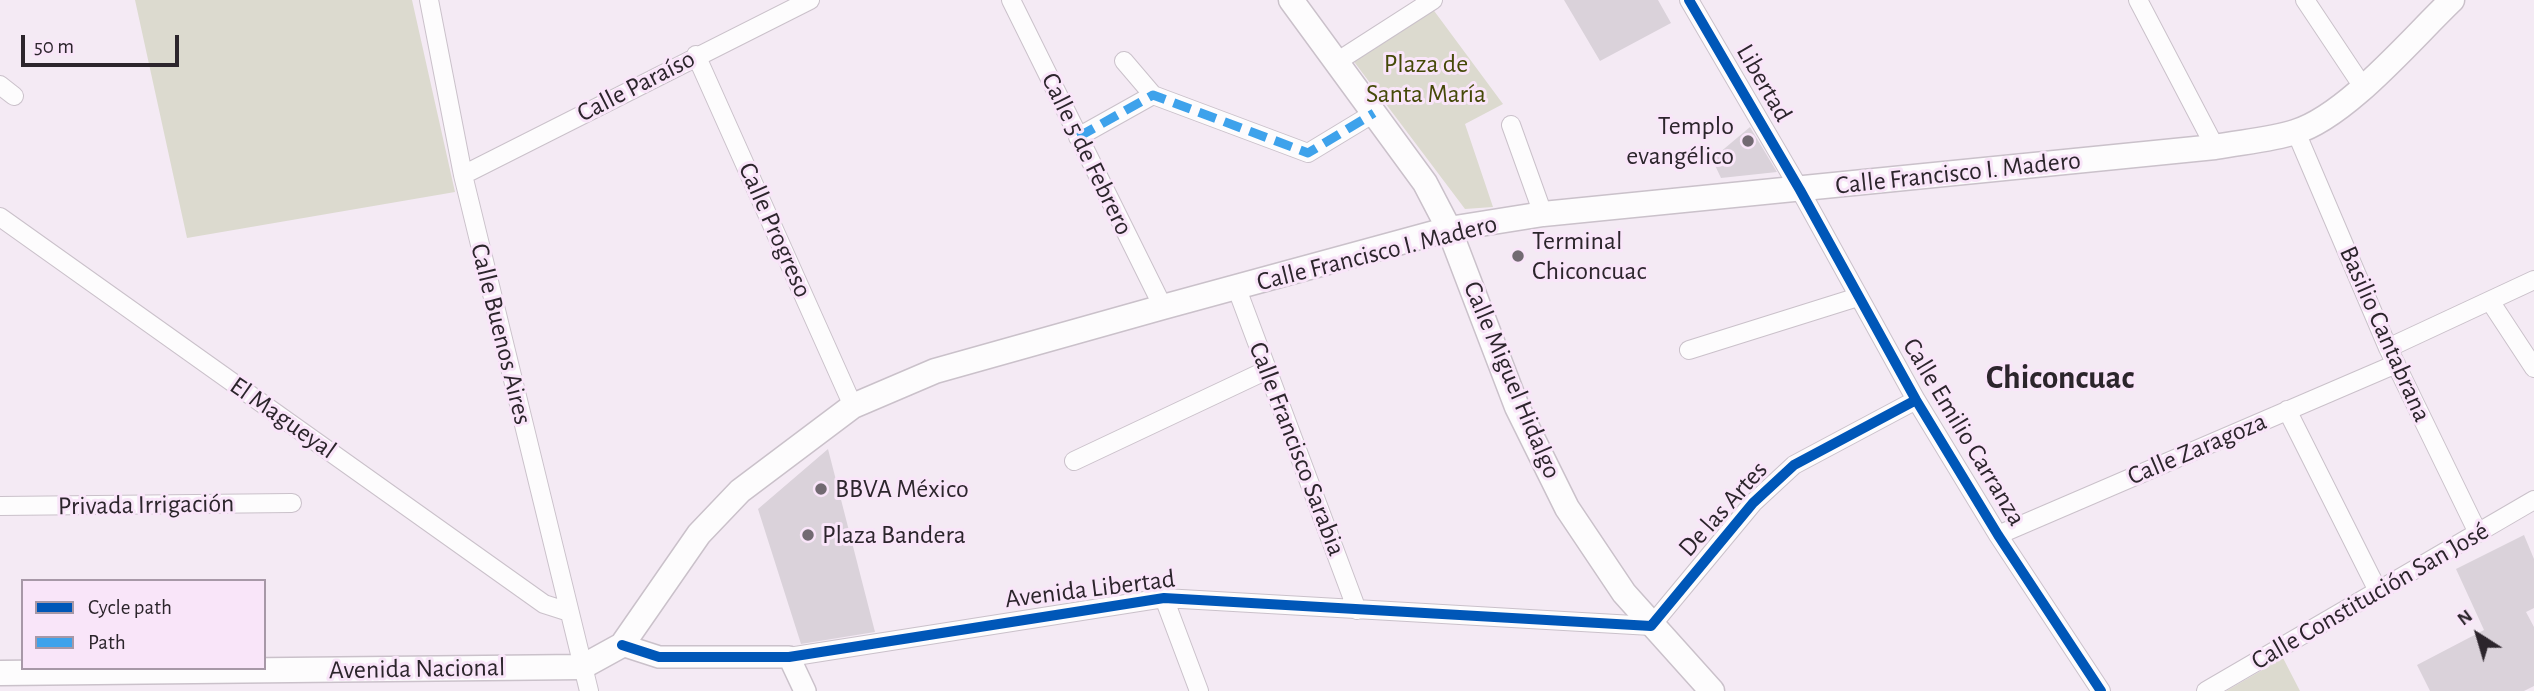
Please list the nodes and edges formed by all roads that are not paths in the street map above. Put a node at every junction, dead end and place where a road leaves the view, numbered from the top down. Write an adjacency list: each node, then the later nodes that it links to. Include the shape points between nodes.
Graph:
1 (429, 0): 20 (street, Calle Buenos Aires)
2 (810, 0): 10 (street, Calle Paraíso)
3 (1011, 0): 18 (street, Calle 5 de Febrero)
4 (1291, 0): 12 (main road, Calle Miguel Hidalgo)
5 (1433, 0): 12 (street)
6 (1689, 0): 21 (street, Libertad)
7 (2138, 0): 19 (street)
8 (2305, 0): 13 (street)
9 (2452, 0): 13 (main road, Calle Francisco I. Madero)
10 (696, 55): 20 (street, Calle Paraíso); 36 (street, Calle Progreso)
11 (1124, 61): 14 (street)
12 (1338, 61): 15 (main road, Calle Miguel Hidalgo)
13 (2363, 87): 17 (main road, Calle Francisco I. Madero)
14 (1153, 95): 15 (street, via 1308,153); 18 (street)
15 (1374, 113): 24 (main road, Calle Miguel Hidalgo, via 1425,183)
16 (1511, 125): 22 (street)
17 (2296, 132): 19 (main road, Calle Francisco I. Madero); 30 (street, Basilio Cantabrana)
18 (1078, 137): 29 (street, Calle 5 de Febrero)
19 (2215, 147): 21 (main road, Calle Francisco I. Madero)
20 (463, 174): 47 (street, Calle Buenos Aires)
21 (1800, 190): 22 (main road, Calle Francisco I. Madero); 27 (street, Calle Emilio Carranza)
22 (1543, 214): 24 (main road, Calle Francisco I. Madero)
23 (0, 217): 47 (street, El Magueyal, via 544,604)
24 (1449, 229): 26 (main road, Calle Francisco I. Madero); 48 (main road, Calle Miguel Hidalgo, via 1517,407 1567,508)
25 (2534, 280): 28 (street)
26 (1237, 289): 29 (main road, Calle Francisco I. Madero); 34 (street, Calle Francisco Sarabia)
27 (1858, 297): 31 (street); 35 (street, Calle Emilio Carranza)
28 (2490, 300): 30 (street); 33 (street)
29 (1163, 307): 36 (main road, Calle Francisco I. Madero, via 935,372)
30 (2388, 348): 32 (street, Basilio Cantabrana)
31 (1689, 350)
32 (2396, 364): 37 (street, Calle Zaragoza); 42 (street, Basilio Cantabrana)
33 (2534, 368)
34 (1267, 370): 38 (street); 46 (street, Calle Francisco Sarabia)
35 (1916, 400): 43 (street, Calle Emilio Carranza); 48 (street, De las Artes, via 1794,465 1753,503)
36 (853, 405): 49 (main road, Calle Francisco I. Madero, via 730,501 664,579)
37 (2287, 410): 43 (street, Calle Zaragoza); 44 (street)
38 (1074, 461)
39 (2534, 500): 42 (street, Calle Constitución San José)
40 (292, 503): 41 (street, Privada Irrigación)
41 (0, 506)
42 (2478, 533): 44 (street, Calle Constitución San José)
43 (1998, 535): 58 (street, Calle Emilio Carranza)
44 (2378, 591): 59 (street, Calle Constitución San José)
45 (1164, 598): 46 (street, Avenida Libertad); 50 (street, Avenida Libertad); 56 (street)
46 (1357, 610): 48 (street, Avenida Libertad)
47 (569, 612): 51 (street, Calle Buenos Aires)
48 (1651, 626): 57 (main road, Calle Miguel Hidalgo)
49 (622, 645): 50 (street, Avenida Libertad, via 659,657); 51 (main road, Calle Francisco I. Madero)
50 (789, 657): 55 (street)
51 (582, 667): 53 (main road, Avenida Nacional); 54 (street, Calle Buenos Aires)
52 (0, 673): 53 (main road, Avenida Nacional)
53 (46, 682)
54 (589, 691)
55 (805, 691)
56 (1199, 691)
57 (1713, 691)
58 (2101, 691)
59 (2206, 691)

